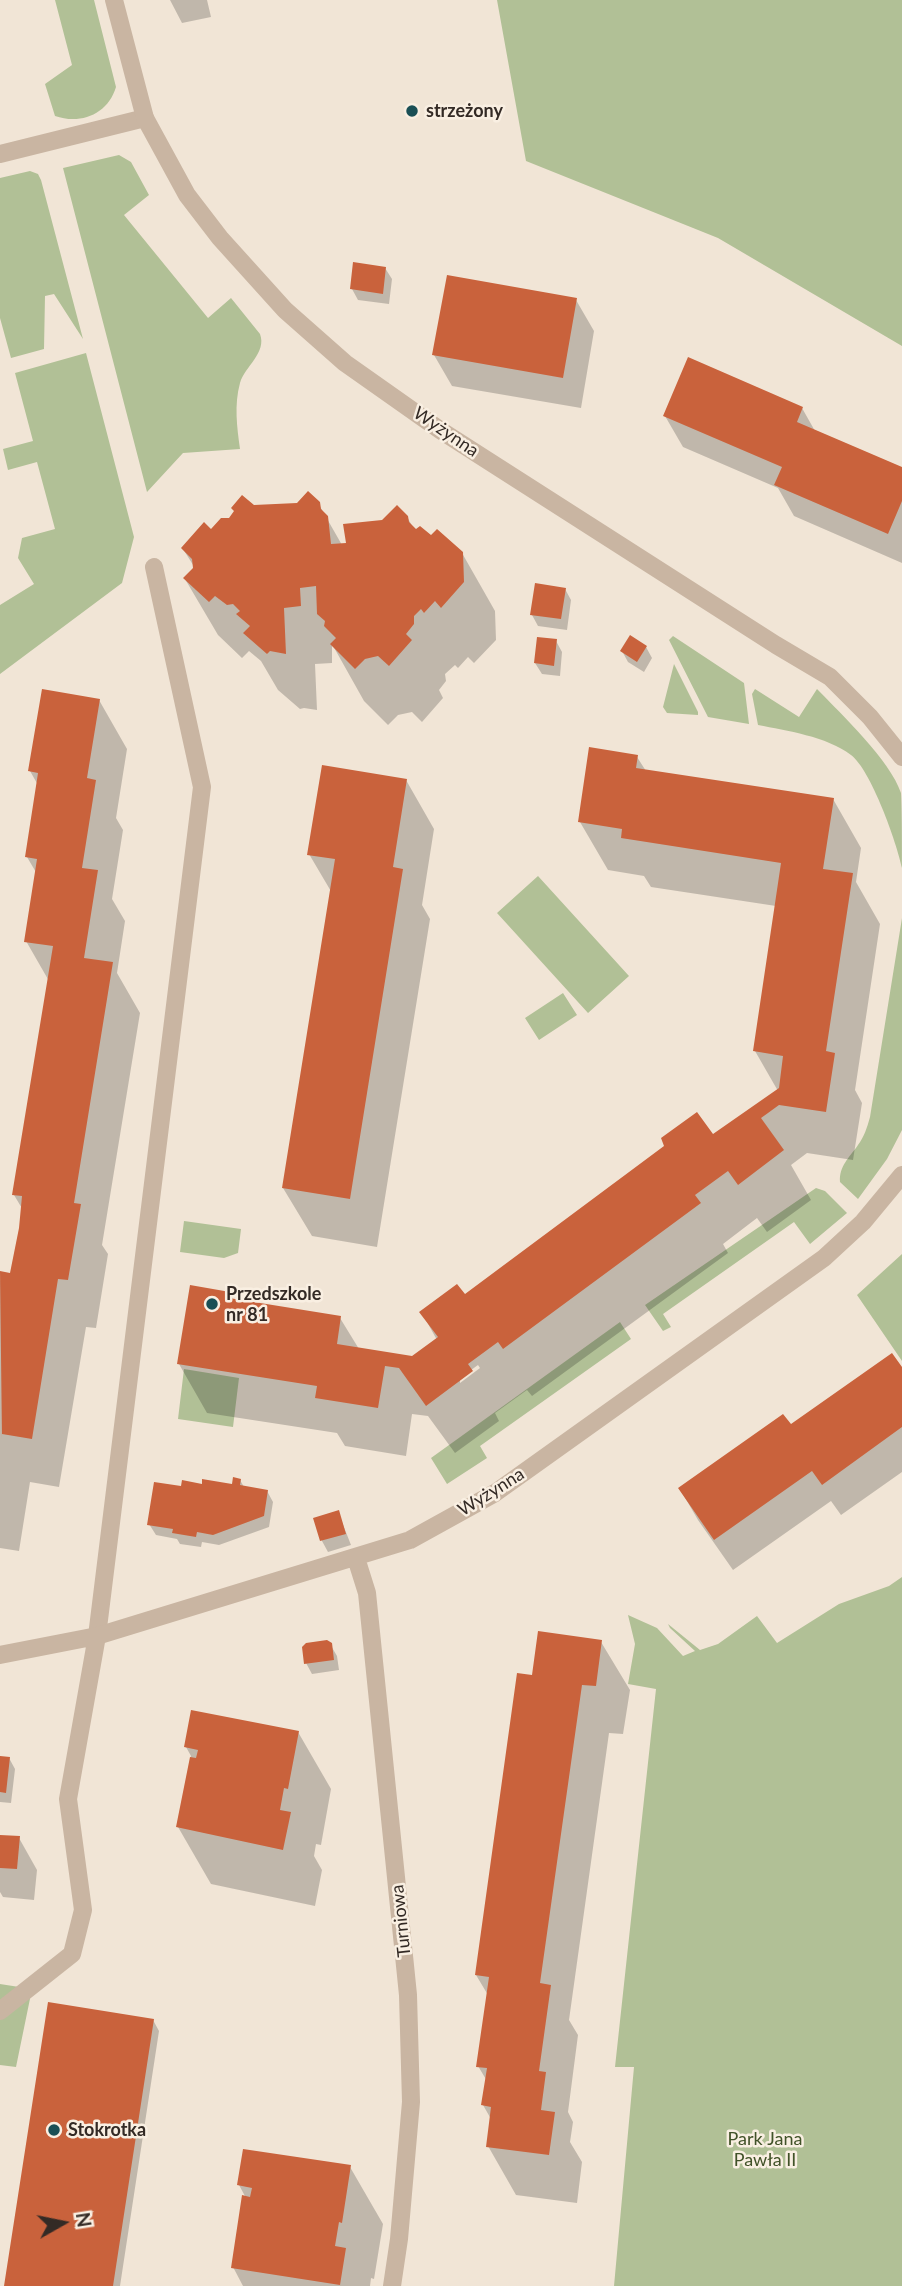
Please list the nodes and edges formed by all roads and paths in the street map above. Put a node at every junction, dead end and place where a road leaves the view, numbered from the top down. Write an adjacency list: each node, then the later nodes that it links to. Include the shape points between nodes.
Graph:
1 (114, 0): 2 (street, Wyżynna)
2 (145, 118): 3 (street); 5 (street, Wyżynna, via 187,195 220,238 285,310 345,363 440,430 830,677)
3 (0, 154)
4 (154, 567): 8 (street, via 202,787)
5 (902, 757)
6 (902, 1175): 7 (street, Wyżynna, via 863,1222 824,1258 495,1493 410,1540)
7 (356, 1558): 8 (street, Wyżynna); 11 (street, Turniowa, via 366,1593 408,1995 411,2102)
8 (97, 1636): 9 (street, Wyżynna); 10 (street, via 68,1799 83,1910 72,1954)
9 (0, 1655)
10 (0, 2011)
11 (392, 2286)

